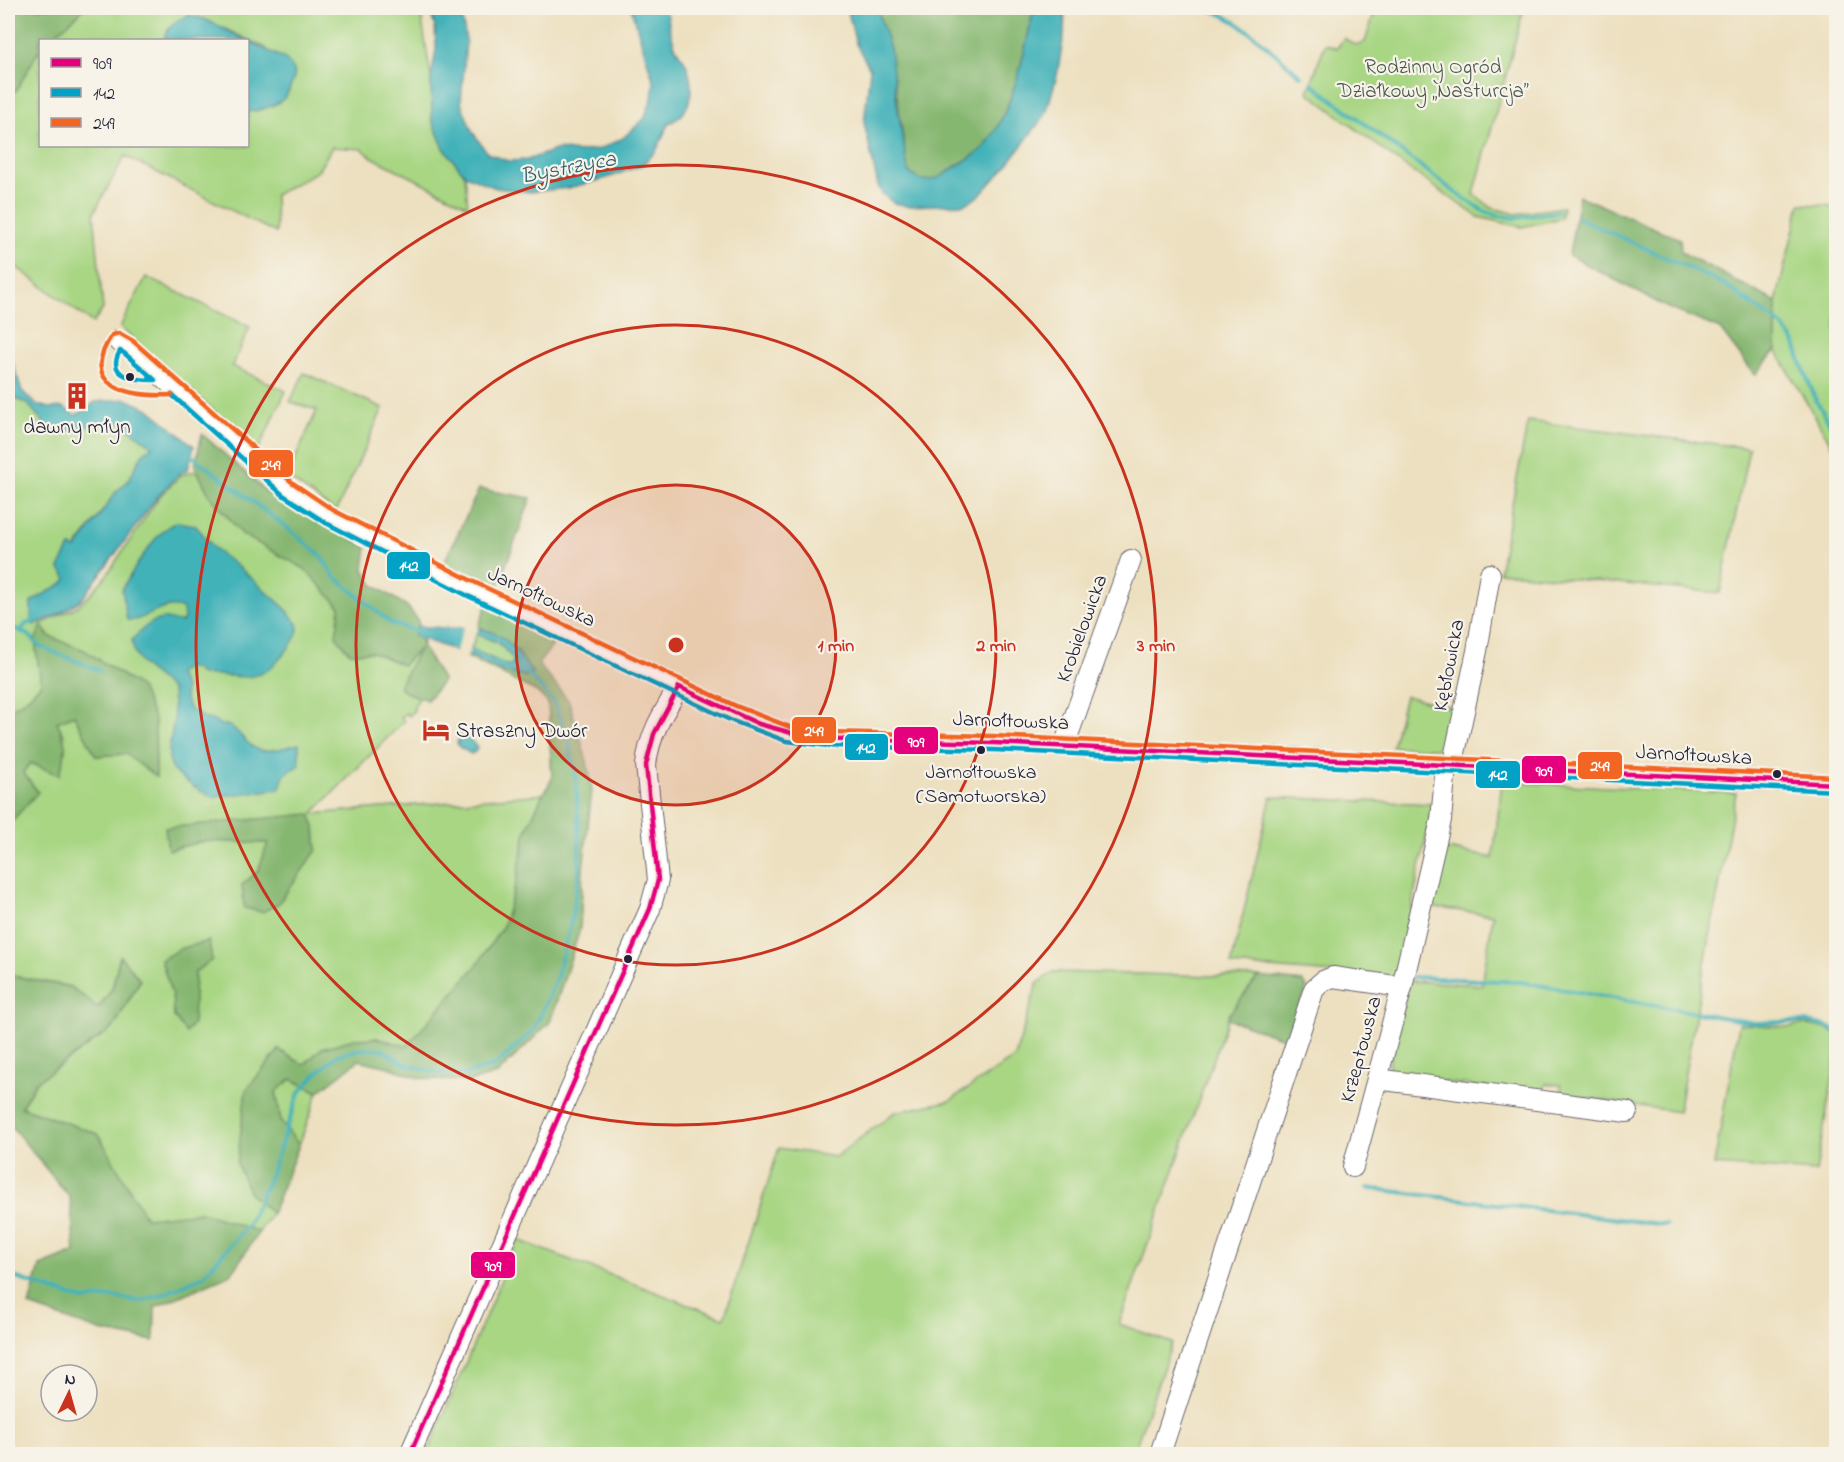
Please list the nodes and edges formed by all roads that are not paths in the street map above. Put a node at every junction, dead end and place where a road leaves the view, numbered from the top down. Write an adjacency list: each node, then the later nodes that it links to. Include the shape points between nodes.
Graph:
1 (117, 340): 4 (street, Jarnołtowska, via 288,489 328,516)
2 (1131, 560): 5 (street, Krobielowicka)
3 (1490, 574): 6 (street, Kębłowicka)
4 (679, 687): 5 (street, Jarnołtowska, via 766,727 810,738); 12 (street, via 648,747 647,775 658,880 650,909)
5 (1064, 747): 6 (street, Jarnołtowska)
6 (1450, 766): 7 (street, Jarnołtowska); 8 (street, Krzeptowska)
7 (1836, 784)
8 (1402, 987): 9 (street, Krzeptowska); 13 (street, via 1334,977 1314,989)
9 (1377, 1079): 10 (street); 11 (street, Krzeptowska)
10 (1628, 1112)
11 (1353, 1167)
12 (410, 1455)
13 (1160, 1455)

